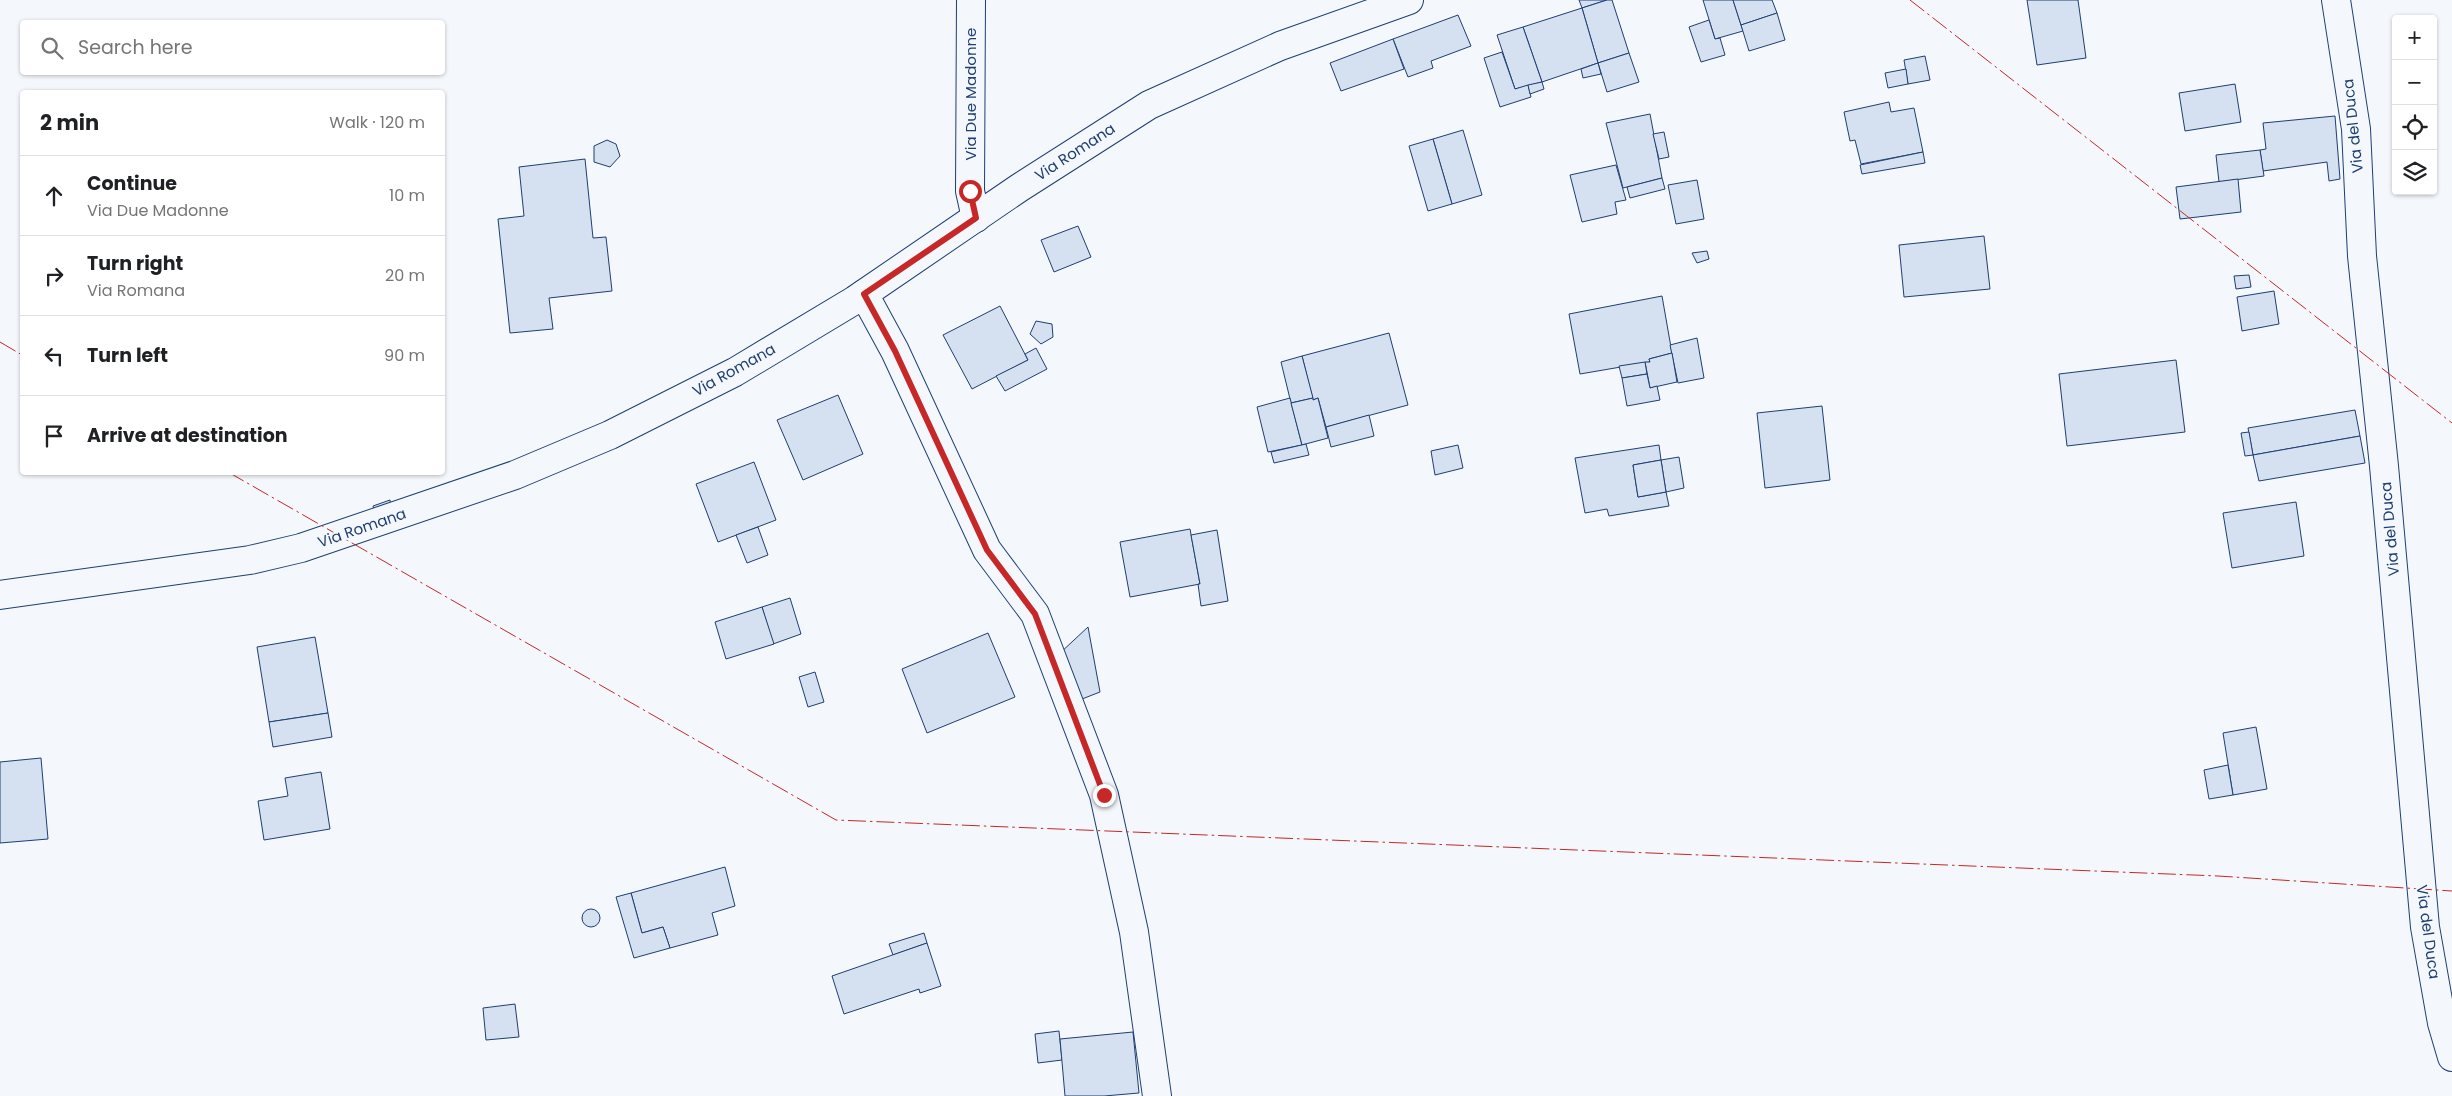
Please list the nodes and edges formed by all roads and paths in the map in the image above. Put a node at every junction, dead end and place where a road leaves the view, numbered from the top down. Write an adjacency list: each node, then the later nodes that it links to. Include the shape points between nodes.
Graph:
1 (971, 0): 4 (street, Via Due Madonne, via 970,191)
2 (1409, 0): 4 (street, Via Romana, via 1280,46 1149,105)
3 (2336, 0): 7 (street, Via del Duca, via 2356,129 2362,256 2425,928 2442,1023)
4 (976, 218): 5 (street, Via Romana)
5 (864, 294): 6 (street, Via Romana, via 735,372 610,434 515,475 301,548 250,560); 8 (street, via 895,351 987,550 1035,614 1104,795 1134,932)
6 (0, 595)
7 (2452, 1057)
8 (1156, 1096)

